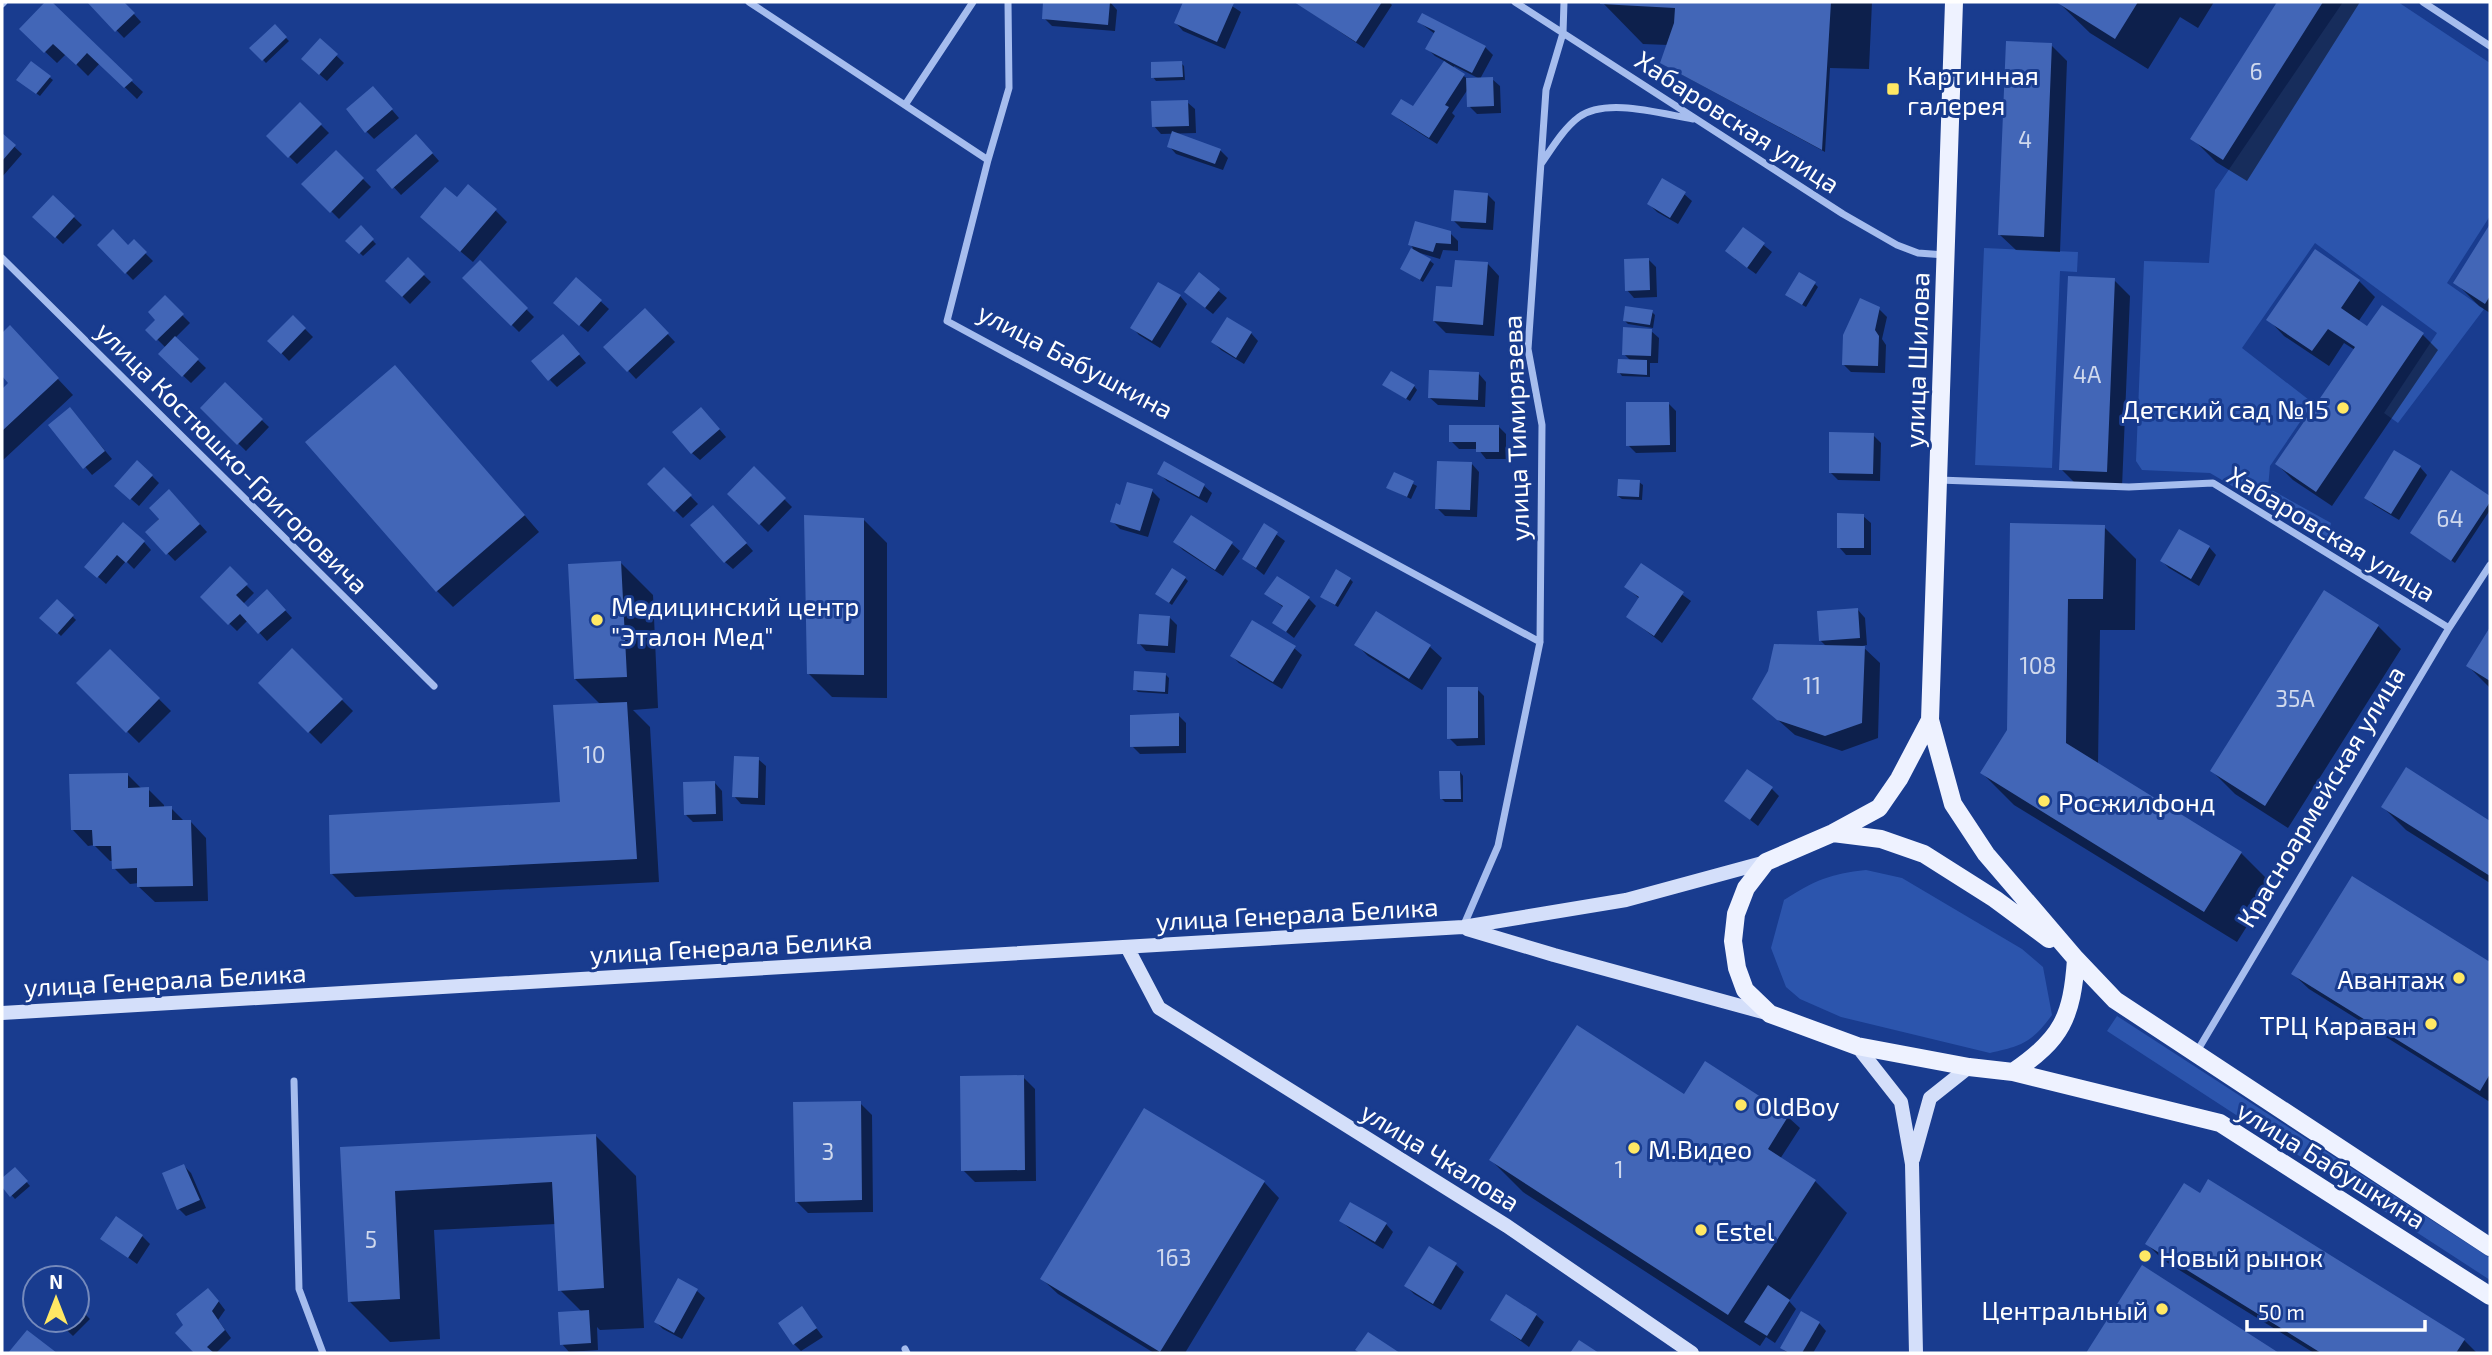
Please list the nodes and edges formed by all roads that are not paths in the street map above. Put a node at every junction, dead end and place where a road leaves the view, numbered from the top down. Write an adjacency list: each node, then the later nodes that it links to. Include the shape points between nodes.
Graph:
1 (749, 2): 10 (street)
2 (973, 2): 10 (street)
3 (1008, 2): 12 (street, via 1009,88)
4 (1515, 2): 8 (street, Хабаровская улица)
5 (1564, 2): 8 (street, улица Тимирязева)
6 (1954, 2): 14 (main road, улица Шилова)
7 (2423, 2): 9 (street)
8 (1563, 33): 11 (street, Хабаровская улица); 13 (street, улица Тимирязева, via 1546,90)
9 (2490, 46)
10 (905, 105): 12 (street)
11 (1698, 120): 13 (street, via 1602,107 1580,116); 14 (street, Хабаровская улица, via 1897,245 1918,253)
12 (988, 160): 19 (street, улица Бабушкина, via 947,321)
13 (1541, 164): 19 (street, улица Тимирязева, via 1528,349 1542,425)
14 (1946, 255): 16 (main road, улица Шилова)
15 (2, 258): 20 (street, улица Костюшко-Григоровича)
16 (1938, 480): 18 (street, Хабаровская улица, via 2129,487 2213,483); 21 (main road, улица Шилова)
17 (2490, 565): 18 (street, Красноармейская улица)
18 (2449, 628): 30 (street, Красноармейская улица)
19 (1540, 642): 24 (street, улица Тимирязева, via 1498,846)
20 (434, 686)
21 (1930, 720): 22 (main road, via 1879,808); 26 (main road, via 1953,804 1986,854)
22 (1833, 833): 23 (main road); 26 (main road, via 1881,839 1924,854)
23 (1766, 862): 24 (main road, via 1626,900); 28 (main road, via 1746,888 1733,941 1745,990)
24 (1462, 927): 25 (main road, улица Генерала Белика); 28 (main road)
25 (1127, 947): 27 (main road, улица Генерала Белика); 38 (main road, улица Чкалова, via 1159,1008 1507,1226)
26 (2076, 959): 30 (main road, улица Бабушкина, via 2115,1000); 32 (main road, via 2073,992 2062,1028 2039,1055)
27 (2, 1013)
28 (1770, 1014): 29 (main road, улица Бабушкина)
29 (1857, 1045): 31 (main road, улица Бабушкина); 34 (main road, via 1901,1102)
30 (2195, 1054): 35 (main road, улица Бабушкина)
31 (1969, 1067): 32 (main road, улица Бабушкина); 34 (main road, via 1930,1098)
32 (2013, 1072): 36 (main road, улица Бабушкина, via 2220,1123)
33 (294, 1081): 37 (street, via 299,1289)
34 (1912, 1164): 39 (main road)
35 (2490, 1247)
36 (2490, 1296)
37 (323, 1353)
38 (1692, 1353)
39 (1916, 1353)

